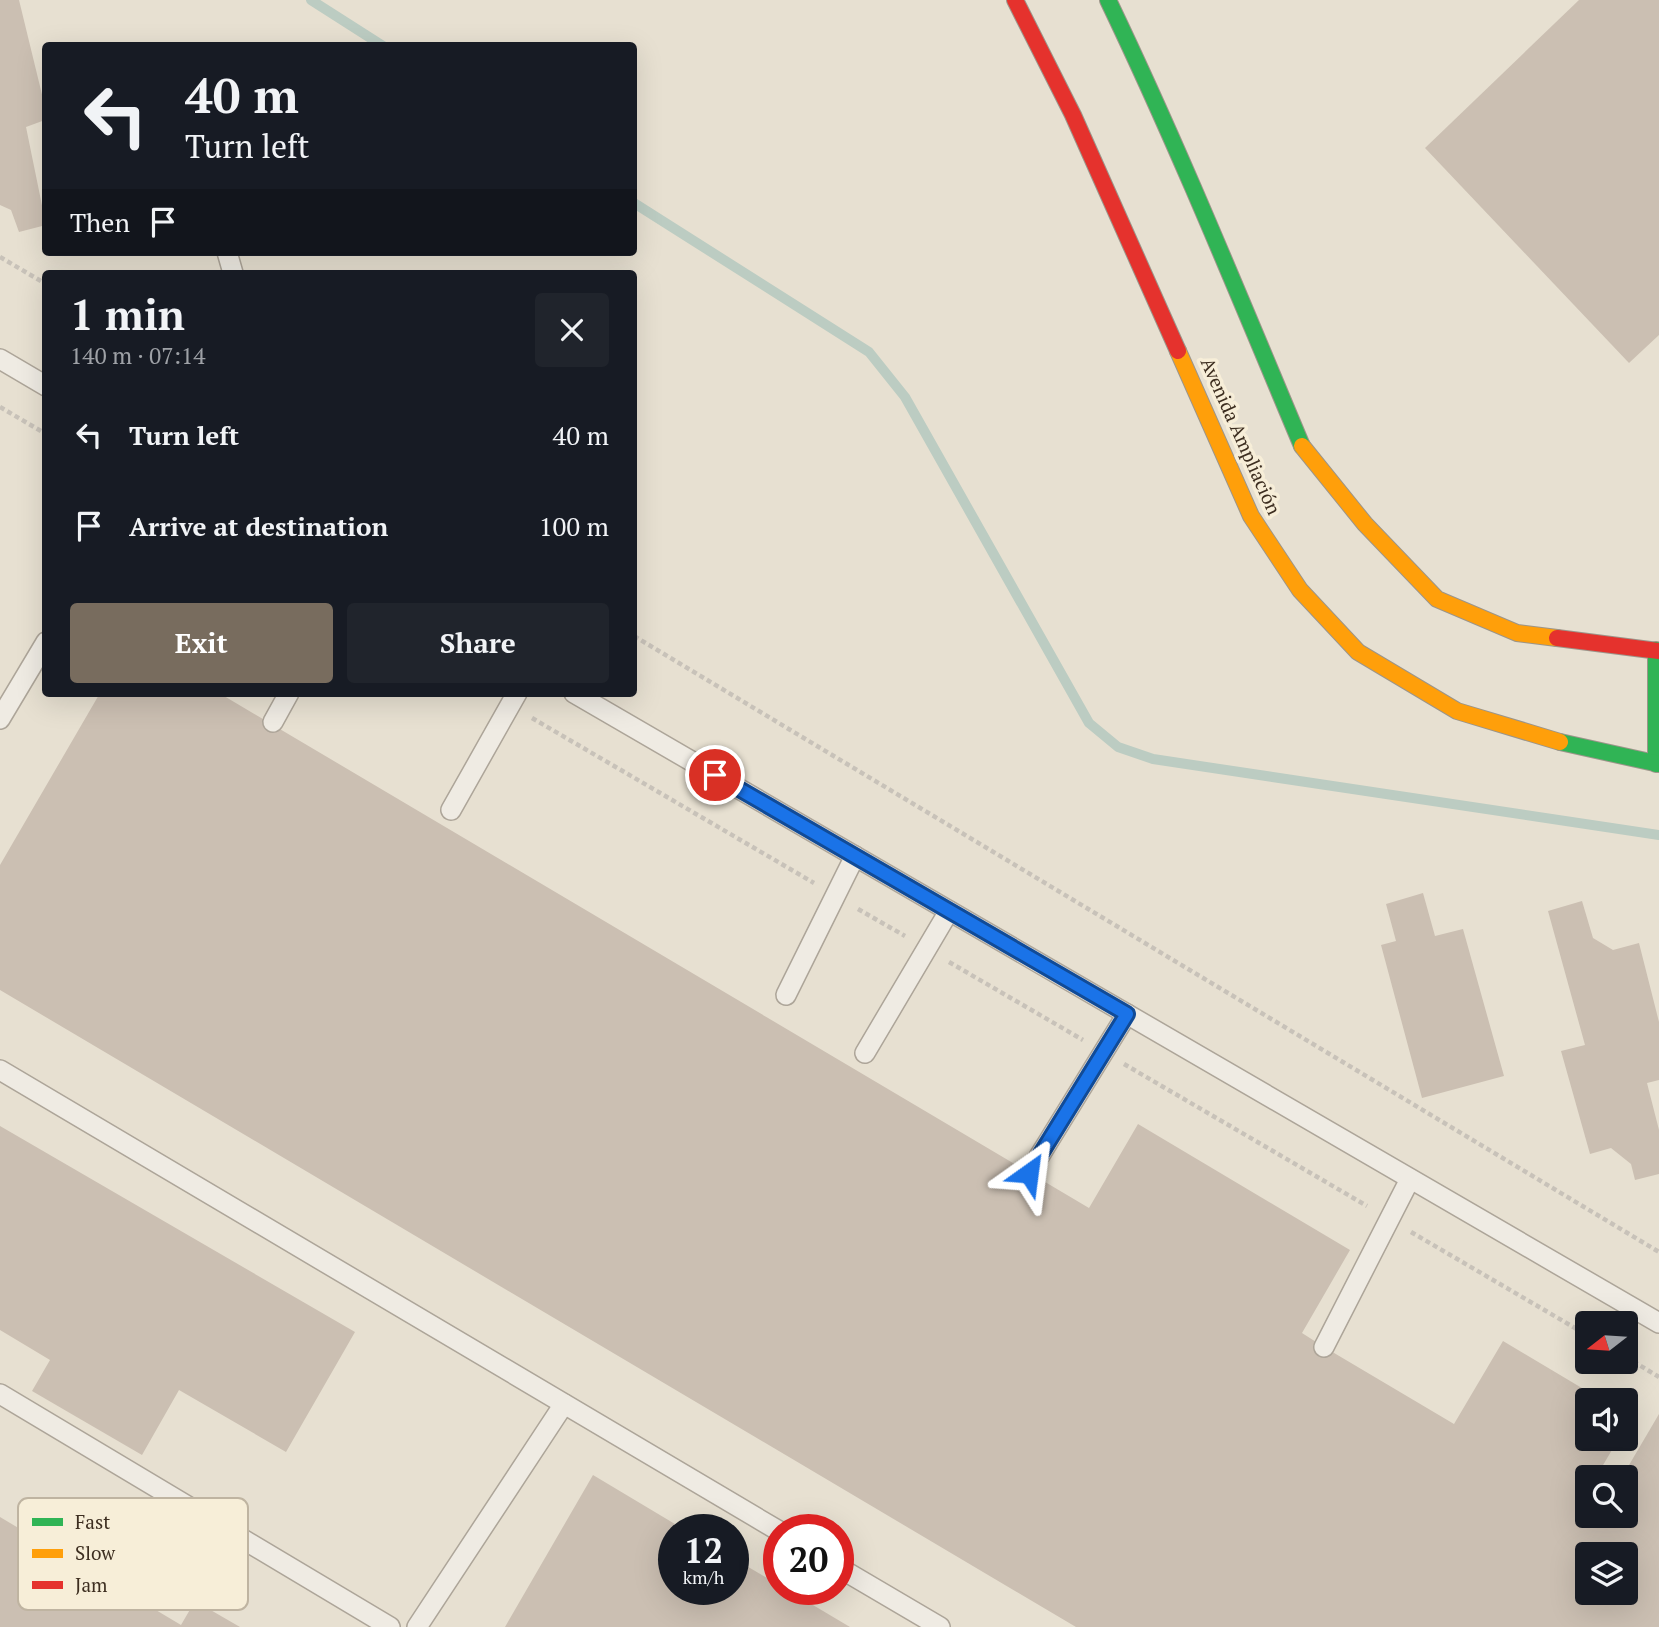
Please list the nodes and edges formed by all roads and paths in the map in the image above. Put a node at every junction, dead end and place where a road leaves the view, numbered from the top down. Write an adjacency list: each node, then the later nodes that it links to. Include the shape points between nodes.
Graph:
1 (1015, 0): 17 (street, Avenida Ampliación, via 1079,127 1251,516 1300,590 1358,652 1457,711 1542,738)
2 (1108, 0): 11 (street, via 1303,449 1365,524 1437,599 1517,633)
3 (0, 257): 4 (path)
4 (42, 282)
5 (0, 359): 6 (lane)
6 (42, 384)
7 (0, 407): 8 (path)
8 (42, 432)
9 (637, 638): 31 (path)
10 (42, 649): 15 (lane)
11 (1658, 650): 17 (street)
12 (287, 697): 16 (lane)
13 (581, 697): 19 (lane)
14 (514, 699): 18 (lane); 20 (path)
15 (0, 719)
16 (273, 722)
17 (1658, 764)
18 (451, 810)
19 (855, 856): 20 (lane); 21 (lane)
20 (834, 895): 22 (path); 23 (lane)
21 (949, 911): 22 (lane); 24 (lane)
22 (926, 948): 25 (path); 26 (lane)
23 (786, 996)
24 (1127, 1014): 25 (lane); 29 (lane)
25 (1104, 1052): 28 (lane); 30 (path)
26 (866, 1053)
27 (0, 1070): 38 (lane)
28 (1029, 1173)
29 (1410, 1179): 30 (lane); 32 (lane)
30 (1389, 1219): 33 (path); 34 (lane)
31 (1659, 1252)
32 (1659, 1323)
33 (1575, 1328)
34 (1324, 1347)
35 (1638, 1364): 36 (path)
36 (1659, 1377)
37 (0, 1394): 39 (lane)
38 (564, 1404): 40 (lane); 44 (lane)
39 (174, 1498)
40 (763, 1522)
41 (248, 1542): 43 (lane)
42 (854, 1576): 45 (lane)
43 (390, 1627)
44 (417, 1627)
45 (940, 1627)

